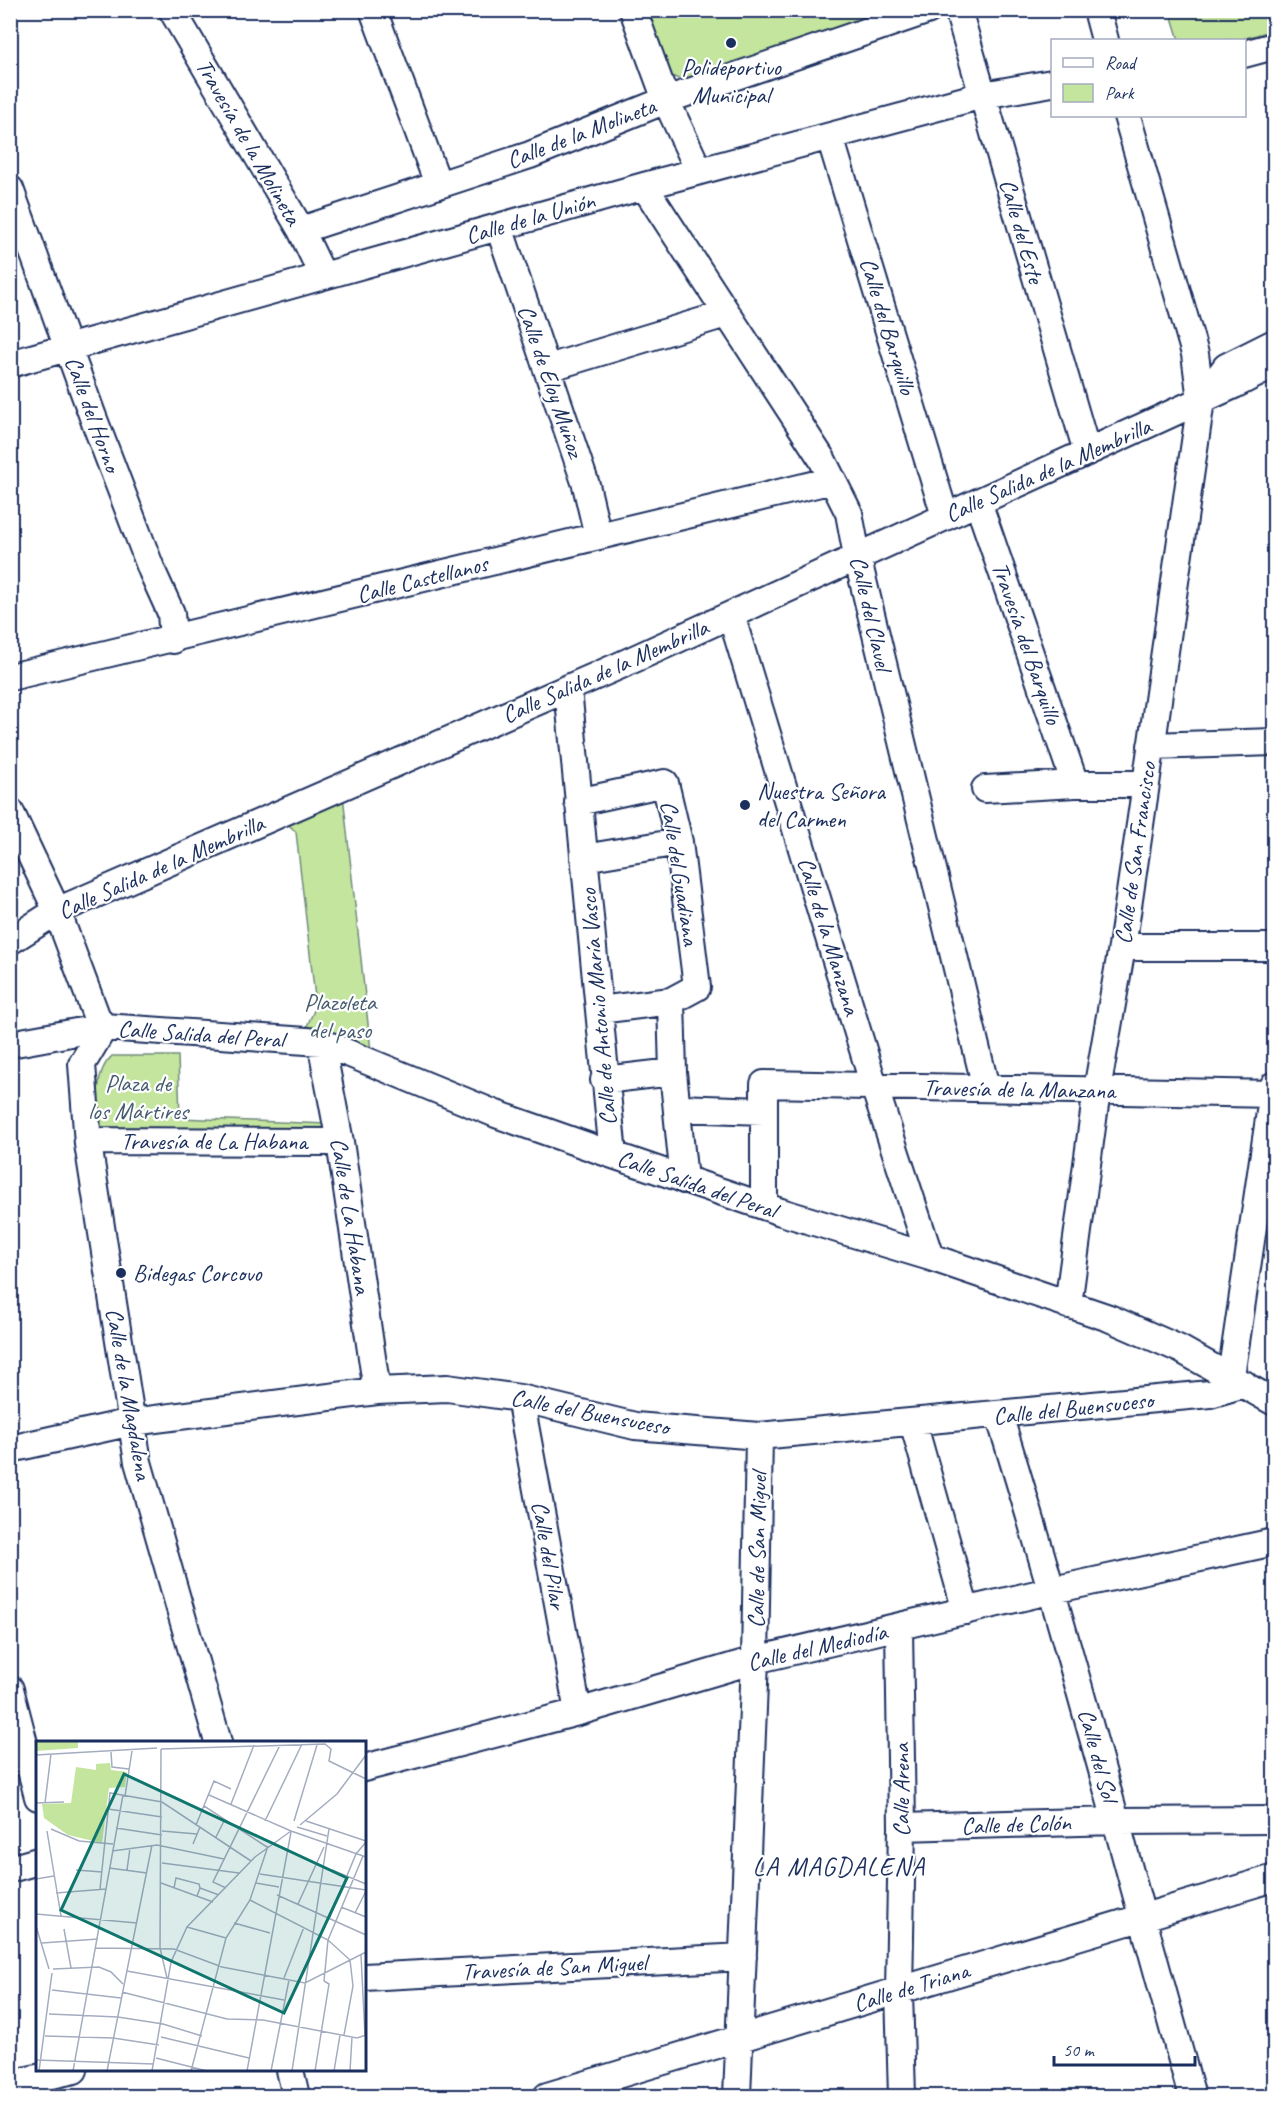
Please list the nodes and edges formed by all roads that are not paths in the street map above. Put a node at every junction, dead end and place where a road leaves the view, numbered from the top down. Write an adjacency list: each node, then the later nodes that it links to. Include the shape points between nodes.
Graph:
1 (172, 10): 20 (street, Travesía de la Molineta)
2 (373, 10): 16 (street)
3 (633, 10): 12 (street)
4 (929, 10): 12 (street, Calle de la Molineta)
5 (958, 10): 11 (street, Calle del Este)
6 (1097, 10): 7 (street)
7 (1105, 39)
8 (1275, 46): 9 (street)
9 (1246, 54)
10 (1051, 83): 11 (street, Calle de la Unión)
11 (983, 95): 14 (street, Calle de la Unión); 29 (street, Calle del Este)
12 (666, 100): 15 (street); 16 (street, Calle de la Molineta, via 530,155)
13 (1127, 117): 28 (street, via 1195,354)
14 (831, 137): 15 (street, Calle de la Unión); 32 (street, Calle del Barquillo)
15 (699, 171): 17 (street, Calle de la Unión)
16 (438, 184): 20 (street, Calle de la Molineta)
17 (644, 186): 19 (street, Calle de la Unión); 22 (street, Calle del Clavel)
18 (10, 189): 24 (street, Calle del Horno)
19 (499, 227): 21 (street, Calle de la Unión); 27 (street, Calle de Eloy Muñoz)
20 (301, 230): 21 (street, Travesía de la Molineta)
21 (323, 276): 24 (street, Calle de la Unión)
22 (726, 314): 27 (street); 30 (street, Calle del Clavel)
23 (1275, 343): 28 (street, Calle Salida de la Membrilla, via 1226,368)
24 (68, 348): 25 (street, Calle de la Unión); 36 (street, Calle del Horno, via 171,613)
25 (10, 364)
26 (1275, 365): 28 (street, Calle Salida de la Membrilla)
27 (548, 368): 33 (street, Calle de Eloy Muñoz, via 586,484)
28 (1201, 400): 29 (street, Calle Salida de la Membrilla); 40 (street, Calle de San Francisco)
29 (1087, 452): 31 (street, Calle Salida de la Membrilla)
30 (833, 480): 33 (street, Calle Castellanos); 34 (street, Calle del Clavel, via 849,513)
31 (978, 502): 32 (street, Calle Salida de la Membrilla); 41 (street, Travesía del Barquillo)
32 (945, 516): 34 (street, Calle Salida de la Membrilla)
33 (598, 536): 36 (street, Calle Castellanos)
34 (857, 556): 35 (street, Calle Salida de la Membrilla); 60 (street, Calle del Clavel)
35 (731, 615): 38 (street, Calle Salida de la Membrilla); 59 (street, Calle de la Manzana)
36 (172, 640): 37 (street, Calle Castellanos)
37 (10, 677)
38 (568, 689): 44 (street, Calle de Antonio María Vasco); 48 (street, Calle Salida de la Membrilla)
39 (1275, 742): 40 (street)
40 (1151, 746): 42 (street, Calle de San Francisco)
41 (1075, 784): 42 (street); 43 (street)
42 (1146, 784): 50 (street, Calle de San Francisco)
43 (985, 789)
44 (578, 802): 46 (street, Calle del Guadiana, via 665,783); 47 (street, Calle de Antonio María Vasco)
45 (10, 811): 48 (street)
46 (679, 842): 47 (street, Calle de Antonio María Vasco); 52 (street, Calle del Guadiana, via 697,987)
47 (584, 858): 53 (street, Calle de Antonio María Vasco)
48 (57, 911): 49 (street, Calle Salida de la Membrilla); 54 (street, via 97,1018)
49 (10, 941)
50 (1122, 947): 51 (street); 61 (street, Calle de San Francisco)
51 (1275, 947)
52 (671, 1001): 53 (street); 57 (street)
53 (598, 1010): 58 (street, Calle de Antonio María Vasco)
54 (104, 1027): 55 (street, Calle Salida del Peral); 56 (street, Calle Salida del Peral); 65 (street, Calle de la Magdalena, via 82,1064)
55 (321, 1042): 66 (street, Calle de La Habana); 67 (street, Calle Salida del Peral, via 496,1114)
56 (10, 1044)
57 (673, 1072): 58 (street); 63 (street)
58 (604, 1080): 67 (street, Calle de Antonio María Vasco)
59 (874, 1086): 60 (street, Travesía de la Manzana); 64 (street, Travesía de la Manzana, via 764,1084); 70 (street, Calle de la Manzana)
60 (986, 1088): 61 (street, Travesía de la Manzana)
61 (1097, 1090): 62 (street, Travesía de la Manzana); 71 (street, Calle de San Francisco)
62 (1274, 1091): 72 (street)
63 (677, 1108): 64 (street); 68 (street)
64 (764, 1111): 69 (street)
65 (88, 1141): 66 (street, Travesía de La Habana); 77 (street, Calle de la Magdalena)
66 (340, 1142): 73 (street, Calle de La Habana)
67 (613, 1155): 68 (street, Calle Salida del Peral)
68 (684, 1180): 69 (street, Calle Salida del Peral)
69 (764, 1206): 70 (street, Calle Salida del Peral)
70 (930, 1257): 71 (street, Calle Salida del Peral)
71 (1068, 1305): 72 (street, Calle Salida del Peral, via 1180,1349)
72 (1238, 1380): 75 (street, Calle Salida del Peral); 76 (street, Calle del Buensuceso, via 1210,1394)
73 (377, 1391): 74 (street, Calle del Buensuceso, via 447,1388); 77 (street, Calle del Buensuceso)
74 (520, 1398): 79 (street, Calle del Buensuceso, via 635,1426); 87 (street, Calle del Pilar)
75 (1275, 1402)
76 (999, 1415): 78 (street, Calle del Buensuceso); 82 (street, Calle del Sol)
77 (132, 1422): 80 (street, Calle del Buensuceso); 88 (street, Calle de la Magdalena, via 138,1462)
78 (913, 1422): 79 (street, Calle del Buensuceso); 83 (street)
79 (759, 1436): 85 (street, Calle de San Miguel)
80 (10, 1449)
81 (1275, 1542): 82 (street, Calle del Mediodía)
82 (1053, 1590): 83 (street, Calle del Mediodía); 92 (street, Calle del Sol)
83 (966, 1611): 84 (street, Calle del Mediodía)
84 (899, 1627): 85 (street, Calle del Mediodía); 93 (street, Calle Arena)
85 (755, 1660): 87 (street, Calle del Mediodía); 98 (street, Calle de San Miguel)
86 (10, 1689): 90 (street)
87 (578, 1712): 89 (street, Calle del Mediodía)
88 (217, 1741)
89 (366, 1767)
90 (36, 1789)
91 (1275, 1820): 92 (street, Calle de Colón)
92 (1116, 1821): 93 (street, Calle de Colón); 97 (street, Calle del Sol)
93 (902, 1827): 100 (street, Calle Arena)
94 (36, 1862): 95 (street)
95 (10, 1869)
96 (1275, 1878): 97 (street, Calle de Triana)
97 (1142, 1918): 100 (street, Calle de Triana); 109 (street, Calle del Sol)
98 (743, 1957): 99 (street, Travesía de San Miguel); 101 (street, Calle de San Miguel)
99 (366, 1977)
100 (899, 1991): 101 (street, Calle de Triana); 108 (street, Calle Arena)
101 (740, 2038): 106 (street, Calle de Triana); 107 (street, Calle de San Miguel)
102 (69, 2071): 104 (street)
103 (290, 2071): 105 (street)
104 (10, 2084)
105 (296, 2097)
106 (547, 2097)
107 (737, 2097)
108 (902, 2097)
109 (1192, 2097)

